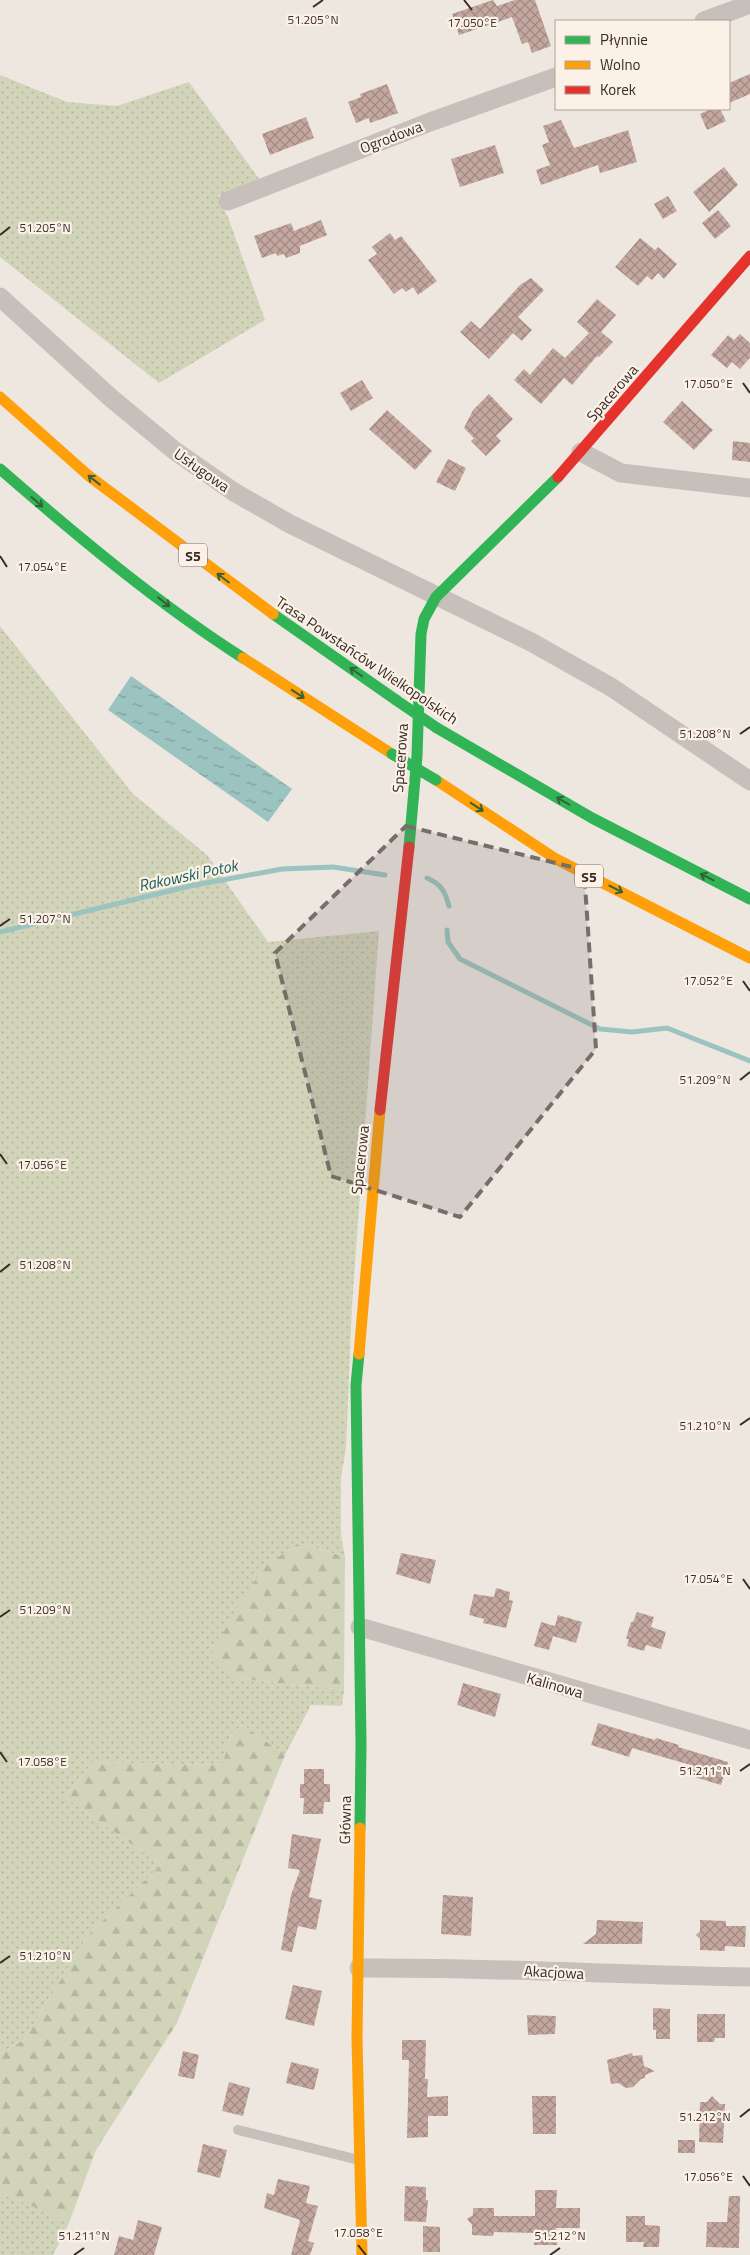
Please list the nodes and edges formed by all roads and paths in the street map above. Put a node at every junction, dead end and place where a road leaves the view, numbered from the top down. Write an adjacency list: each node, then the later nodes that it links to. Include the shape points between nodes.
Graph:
1 (750, 4): 2 (street)
2 (707, 20)
3 (555, 77): 4 (street, Ogrodowa)
4 (228, 201)
5 (750, 256): 8 (main road, Spacerowa)
6 (0, 297): 11 (street, Usługowa, via 111,398 175,451 234,492)
7 (0, 397): 13 (main road, Trasa Powstańców Wielkopolskich / S5, one-way to 7, bridge, via 592,818 437,728 238,589 89,476)
8 (581, 452): 10 (street, via 621,473); 11 (main road, Spacerowa)
9 (0, 470): 14 (main road, S5, one-way to 14, bridge, via 56,518 204,633 556,859)
10 (750, 488)
11 (436, 597): 12 (street, Usługowa, via 531,642 610,687); 15 (main road, Spacerowa, via 424,619 421,634 417,756 374,1168)
12 (750, 781)
13 (750, 899)
14 (750, 958)
15 (356, 1385): 16 (main road, Główna)
16 (360, 1628): 17 (street, Kalinowa); 18 (main road, Główna)
17 (750, 1740)
18 (359, 1968): 19 (street, Akacjowa, via 440,1967); 21 (main road, Główna)
19 (750, 1978)
20 (238, 2130): 21 (lane)
21 (360, 2160): 22 (main road, Główna)
22 (362, 2255)

